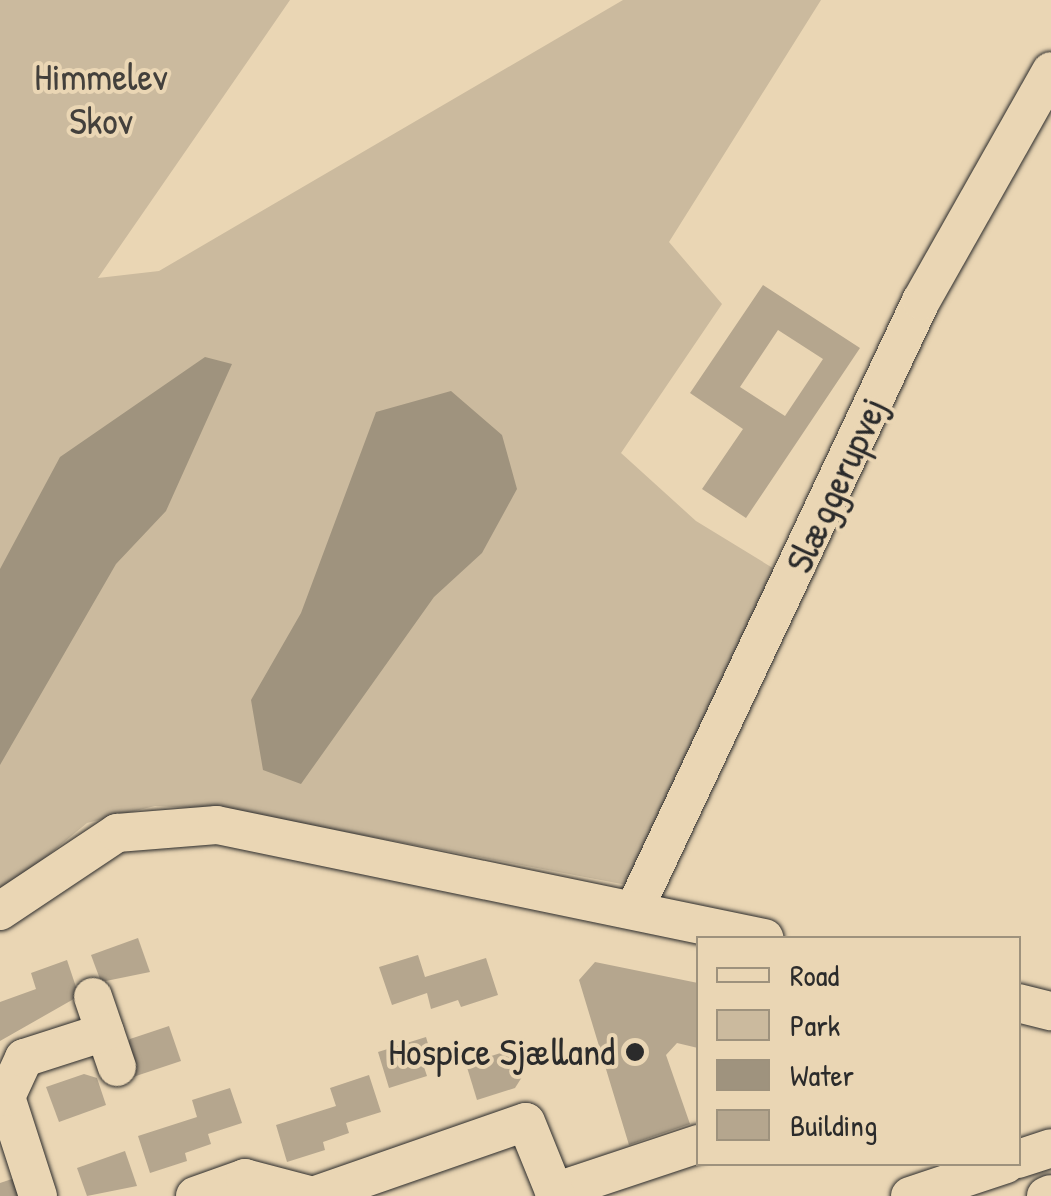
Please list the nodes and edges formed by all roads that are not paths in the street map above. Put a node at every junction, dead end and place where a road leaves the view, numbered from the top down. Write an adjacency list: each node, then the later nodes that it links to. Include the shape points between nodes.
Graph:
1 (1051, 71): 2 (street, Slæggerupvej, via 921,301)
2 (636, 906): 3 (street, via 384,854 169,824 117,833 66,859); 4 (street)
3 (0, 911)
4 (756, 936)
5 (1021, 1004): 6 (street)
6 (1051, 1011)
7 (105, 1032): 13 (street, via 24,1058 6,1097)
8 (696, 1145): 12 (street)
9 (1051, 1148): 10 (street)
10 (1021, 1158)
11 (1000, 1166): 15 (street)
12 (556, 1194): 14 (street, via 526,1122 313,1196 245,1178)
13 (38, 1196)
14 (194, 1196)
15 (910, 1196)

